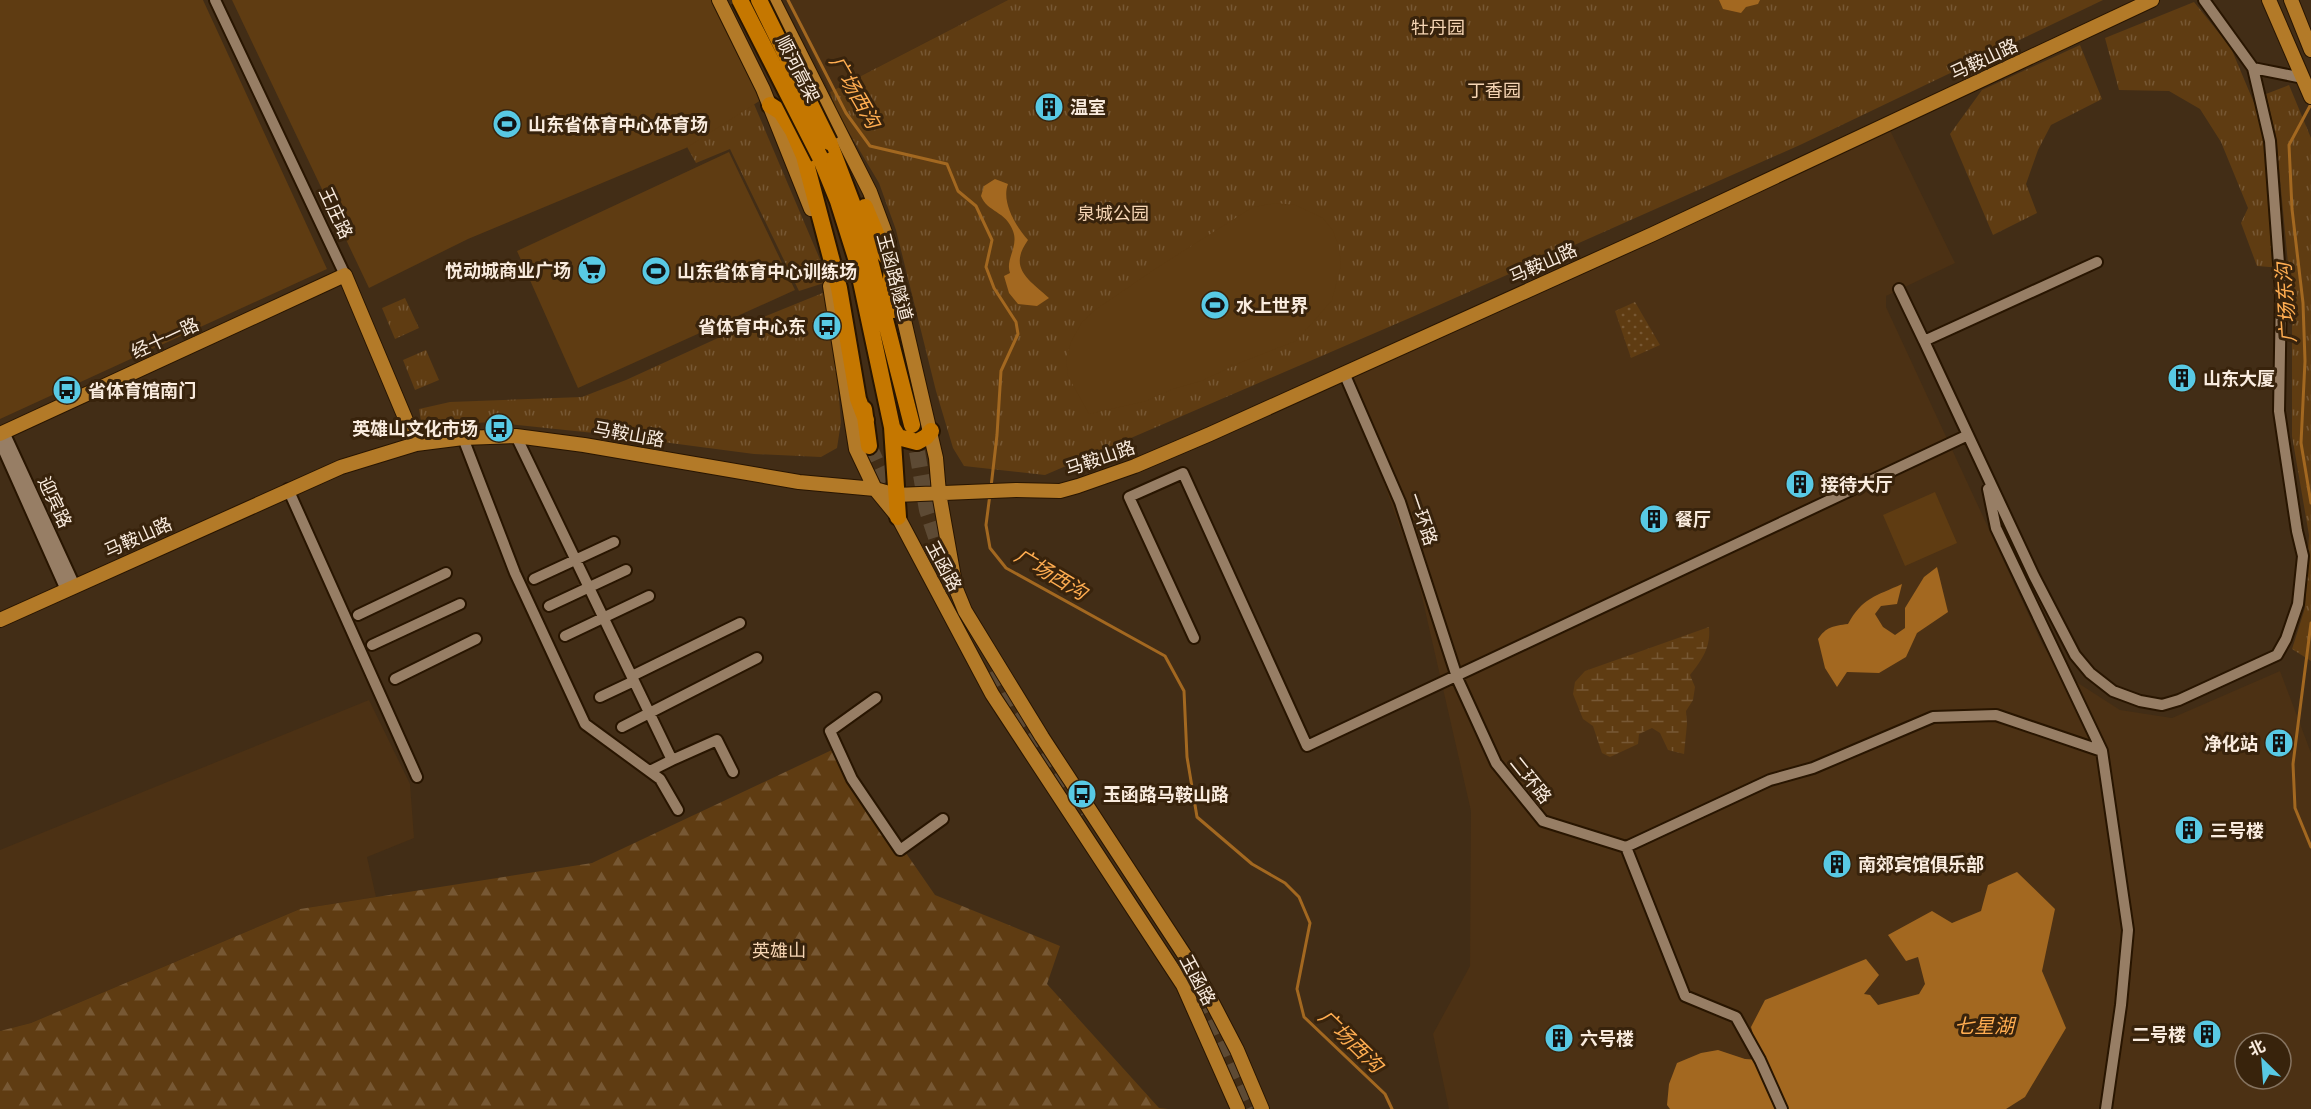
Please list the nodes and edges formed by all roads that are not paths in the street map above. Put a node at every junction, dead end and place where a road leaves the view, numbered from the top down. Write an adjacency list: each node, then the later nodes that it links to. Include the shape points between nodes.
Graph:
1 (215, 0): 20 (street, 王庄路)
2 (719, 0): 10 (main road, 玉函路)
3 (740, 0): 17 (highway, 顺河高架, bridge)
4 (759, 0): 16 (highway, 顺河高架, bridge)
5 (2152, 0): 23 (main road, 马鞍山路, via 1653,234)
6 (2204, 0): 12 (street)
7 (2269, 0): 13 (main road)
8 (2291, 0): 11 (main road)
9 (775, 4): 10 (main road); 19 (main road, 玉函路, via 870,192 889,243)
10 (735, 32): 15 (main road, 玉函路)
11 (2311, 50)
12 (2253, 68): 13 (street); 35 (street, via 2270,141 2281,291 2278,411 2303,556 2298,604 2277,655 2162,705 2113,691 2090,674 2075,655)
13 (2303, 78): 14 (main road)
14 (2311, 97)
15 (770, 105): 25 (highway, via 781,111 804,156 839,288 858,399); 37 (main road, 玉函路, via 823,245 856,449)
16 (829, 142): 19 (highway, via 842,154); 24 (highway, 玉函路隧道, via 862,229)
17 (820, 157): 25 (highway, via 845,280); 27 (highway, via 856,258)
18 (2097, 262): 22 (street)
19 (891, 265): 24 (highway, via 890,289); 28 (main road, 玉函路)
20 (345, 275): 30 (main road, 经十一路); 33 (main road, 王庄路)
21 (1899, 290): 22 (street)
22 (1924, 341): 29 (street)
23 (1344, 373): 38 (main road, 马鞍山路, via 1135,466 1060,491); 60 (street, 一环路, via 1400,502)
24 (905, 394): 26 (highway, 玉函路隧道)
25 (866, 420): 34 (highway)
26 (912, 425)
27 (892, 427): 28 (highway, via 898,437 917,442); 39 (highway)
28 (931, 431): 38 (main road, 玉函路)
29 (1968, 435): 35 (street); 60 (street)
30 (1, 436): 47 (street, 迎宾路)
31 (516, 436): 32 (main road, 马鞍山路); 37 (main road, 马鞍山路, via 799,482); 42 (street)
32 (463, 438): 33 (main road, 马鞍山路); 69 (street, via 515,573 585,724)
33 (416, 444): 36 (main road, 马鞍山路)
34 (869, 446)
35 (1983, 468): 67 (street, via 1996,528)
36 (288, 489): 47 (main road, 马鞍山路); 71 (street)
37 (875, 489): 39 (main road, 马鞍山路); 40 (main road, 玉函路)
38 (939, 494): 39 (main road, 马鞍山路); 76 (main road, 玉函路, via 956,589 965,611 1042,737 1199,976)
39 (896, 495): 40 (highway)
40 (898, 517): 75 (main road, 玉函路, via 992,694 1183,985)
41 (614, 542): 42 (street)
42 (575, 559): 45 (street); 46 (street)
43 (626, 570): 46 (street)
44 (446, 573): 51 (street)
45 (534, 579)
46 (589, 587): 50 (street); 52 (street)
47 (71, 588): 53 (main road, 马鞍山路)
48 (649, 596): 52 (street)
49 (460, 604): 58 (street)
50 (549, 606)
51 (358, 615)
52 (603, 617): 55 (street); 62 (street)
53 (0, 620)
54 (740, 623): 62 (street)
55 (565, 636)
56 (1194, 638): 60 (street, via 1130,497 1183,473 1307,746)
57 (476, 639): 61 (street)
58 (372, 645)
59 (757, 658): 65 (street)
60 (1458, 678): 74 (street, 二环路, via 1496,762 1543,821)
61 (394, 679)
62 (633, 679): 63 (street); 65 (street)
63 (600, 697)
64 (876, 698): 73 (street, via 830,731 852,779 900,850)
65 (649, 713): 66 (street); 68 (street)
66 (622, 727)
67 (2102, 751): 74 (street, via 1996,715 1933,717 1813,768 1770,780); 78 (street, via 2128,930)
68 (672, 760): 69 (street); 70 (street, via 717,740)
69 (650, 771): 72 (street, via 660,779)
70 (733, 772)
71 (417, 777)
72 (678, 810)
73 (943, 819)
74 (1626, 847): 77 (street, via 1684,996 1736,1017)
75 (1238, 1109)
76 (1262, 1109)
77 (1782, 1109)
78 (2106, 1109)

